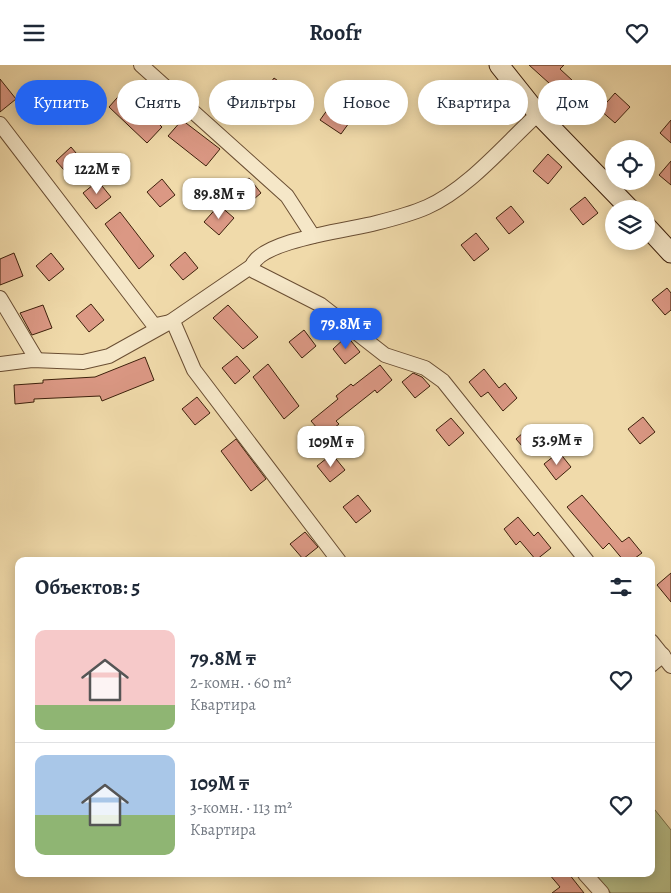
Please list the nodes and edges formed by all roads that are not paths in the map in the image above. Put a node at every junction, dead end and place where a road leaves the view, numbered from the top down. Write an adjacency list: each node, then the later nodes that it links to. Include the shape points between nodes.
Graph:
1 (141, 65): 7 (street, via 288,196)
2 (499, 65): 3 (main road)
3 (538, 113): 7 (street, via 464,184 428,207 375,223)
4 (0, 124): 12 (street, via 152,324)
5 (550, 125): 6 (main road)
6 (621, 200)
7 (312, 236): 10 (street, via 265,252 253,261)
8 (655, 236): 9 (main road)
9 (671, 253)
10 (252, 266): 12 (street); 16 (street, via 254,271 322,305 385,355 425,368 443,381)
11 (0, 299): 13 (street)
12 (170, 322): 13 (street, via 95,360); 15 (street, via 175,326 194,370)
13 (37, 360): 14 (street)
14 (0, 364)
15 (336, 557)
16 (584, 557)
17 (655, 646): 18 (street)
18 (667, 661)
19 (588, 877): 20 (street)
20 (602, 893)

